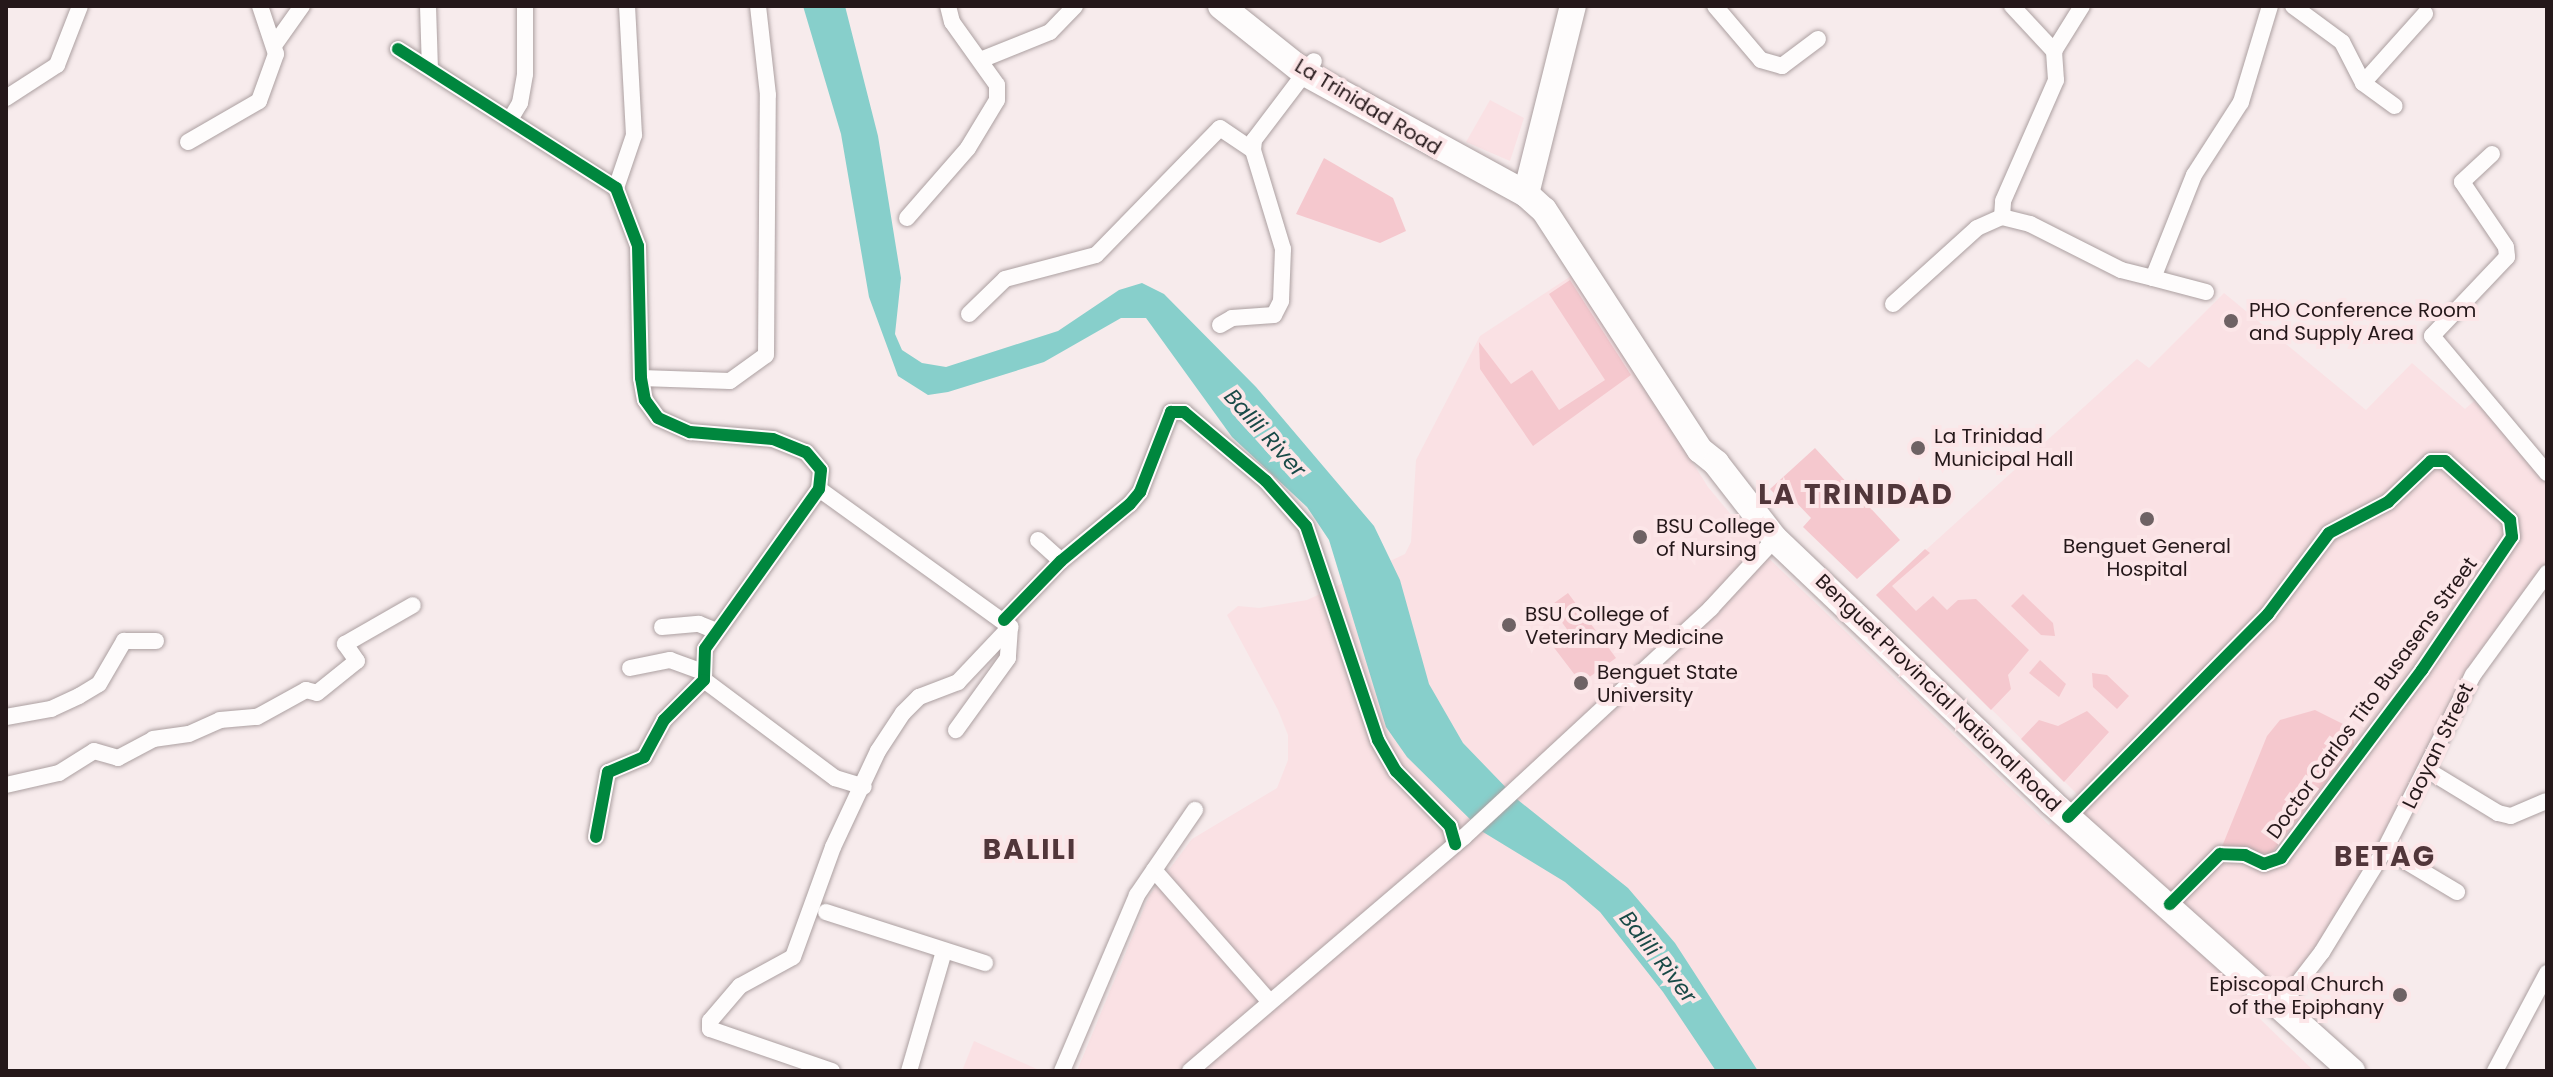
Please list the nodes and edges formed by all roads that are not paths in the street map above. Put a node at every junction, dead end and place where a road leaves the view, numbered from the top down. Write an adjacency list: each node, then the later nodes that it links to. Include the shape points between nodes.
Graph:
1 (80, 6): 29 (street, via 62,60)
2 (260, 6): 22 (street)
3 (428, 6): 27 (street)
4 (525, 6): 31 (street, via 524,82)
5 (627, 6): 36 (street, via 634,135)
6 (758, 6): 44 (street, via 778,297 766,355 745,375 717,383)
7 (948, 6): 25 (street, via 952,22)
8 (1075, 6): 25 (street, via 1050,32)
9 (1221, 6): 26 (main road, La Trinidad Road)
10 (1242, 6): 26 (main road, La Trinidad Road)
11 (1558, 6): 35 (main road)
12 (1573, 6): 35 (main road)
13 (1715, 6): 21 (street, via 1761,60 1782,66)
14 (2012, 6): 24 (street)
15 (2082, 6): 24 (street)
16 (2285, 6): 19 (street)
17 (2293, 6): 28 (street, via 2342,42)
18 (299, 9): 22 (street)
19 (2269, 10): 39 (street, via 2241,102 2194,175)
20 (2425, 14): 28 (street)
21 (1818, 39)
22 (275, 44): 32 (street, via 259,101)
23 (398, 49): 27 (street)
24 (2054, 51): 37 (street, via 2056,80 2003,201)
25 (983, 59): 38 (street, via 997,85 995,108)
26 (1310, 67): 33 (street, via 1254,140); 35 (main road, La Trinidad Road)
27 (430, 68): 31 (street)
28 (2363, 83): 30 (street)
29 (6, 98)
30 (2395, 106)
31 (511, 118): 36 (street)
32 (188, 142)
33 (1253, 150): 42 (street, via 1220,128 1096,255 1005,279); 43 (street, via 1283,249 1281,301 1274,315 1232,318)
34 (2492, 154): 45 (street, via 2462,182 2506,247 2507,257 2432,336)
35 (1522, 185): 47 (main road, Benguet Provincial National Road, via 1554,221 1700,450)
36 (616, 188): 44 (street, via 632,220 643,278)
37 (2002, 217): 39 (street, via 2030,224 2121,270); 41 (street, via 1977,228)
38 (907, 218)
39 (2153, 278): 40 (street)
40 (2206, 292)
41 (1893, 304)
42 (969, 314)
43 (1220, 325)
44 (641, 378): 46 (street, via 645,400 658,418 690,432 792,445 816,461)
45 (2547, 473)
46 (819, 489): 52 (street); 54 (street)
47 (1775, 539): 65 (main road, Benguet Provincial National Road); 67 (street, via 1711,608)
48 (1038, 540): 49 (street)
49 (1061, 561): 52 (street); 67 (street, via 1110,524 1140,492 1171,412 1193,417 1286,500 1312,541 1378,740 1396,771)
50 (2547, 573): 60 (street, Laoyan Street, via 2473,675)
51 (413, 605): 61 (street, via 345,644 357,661 317,693 306,690 257,717 220,720 189,734 153,739 118,758 94,751 59,773)
52 (1007, 623): 59 (street, via 1008,658); 62 (street, via 958,682 919,697 903,713 878,751)
53 (662, 627): 54 (street, via 699,624)
54 (716, 631): 57 (street, via 705,649)
55 (156, 641): 58 (street, via 124,641 99,684 51,709)
56 (630, 668): 57 (street, via 670,660)
57 (703, 676): 62 (street, via 835,778); 66 (street, via 664,720 644,757 608,772)
58 (6, 717)
59 (956, 730)
60 (2429, 771): 63 (street, via 2498,813 2511,816); 68 (street, Laoyan Street)
61 (6, 785)
62 (864, 787): 78 (street, via 833,847 793,957 740,986 716,1012 717,1031)
63 (2546, 801)
64 (1195, 810): 69 (street)
65 (2068, 817): 71 (main road, Benguet Provincial National Road); 71 (street, Doctor Carlos Tito Busasens Street, via 2268,614 2329,533 2388,502 2431,461 2445,461 2510,520 2512,537 2422,670 2281,858 2264,864 2245,855 2220,854)
66 (596, 837)
67 (1459, 840): 76 (street)
68 (2385, 849): 70 (street); 77 (street, Laoyan Street, via 2322,952)
69 (1154, 870): 76 (street); 80 (street, via 1099,976)
70 (2457, 892)
71 (2170, 904): 77 (main road, Benguet Provincial National Road)
72 (826, 912): 73 (street)
73 (944, 951): 74 (street); 79 (street)
74 (985, 963)
75 (2547, 973): 83 (street)
76 (1269, 1001): 81 (street)
77 (2282, 1004): 82 (main road, Benguet Provincial National Road)
78 (832, 1071)
79 (909, 1071)
80 (1062, 1071)
81 (1190, 1071)
82 (2352, 1071)
83 (2495, 1071)

